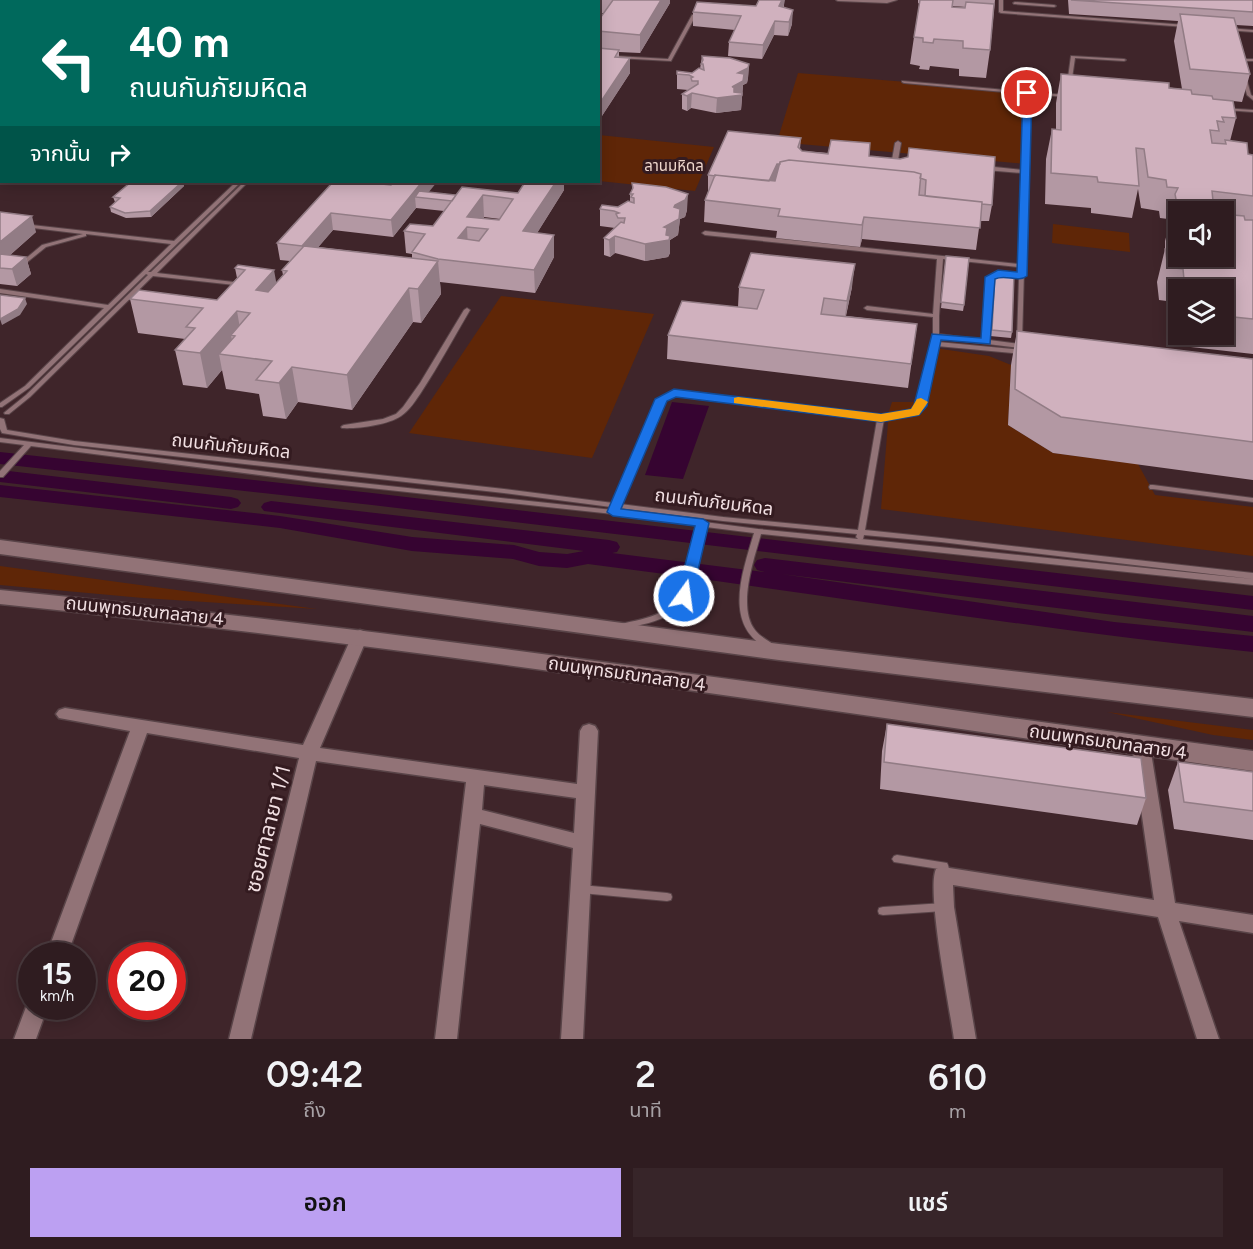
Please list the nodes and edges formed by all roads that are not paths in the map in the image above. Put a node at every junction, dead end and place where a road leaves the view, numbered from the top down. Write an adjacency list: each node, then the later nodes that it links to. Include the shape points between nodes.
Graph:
1 (838, 0): 2 (lane)
2 (894, 0)
3 (1001, 0): 8 (lane, via 1000,12)
4 (1054, 0): 6 (lane)
5 (1015, 3): 6 (lane)
6 (1054, 6): 8 (lane)
7 (710, 14): 12 (lane, via 693,16 669,60)
8 (1055, 16): 9 (lane)
9 (1195, 27)
10 (1218, 28): 11 (lane)
11 (1253, 31)
12 (600, 56)
13 (1124, 60): 16 (lane, via 1073,57 1068,96)
14 (1253, 60): 17 (lane, via 1240,62)
15 (904, 82): 16 (lane)
16 (1027, 93): 25 (lane)
17 (1253, 99)
18 (1218, 108): 19 (lane)
19 (1253, 111)
20 (898, 143): 22 (lane)
21 (884, 159): 22 (lane)
22 (895, 160): 23 (lane)
23 (907, 161)
24 (978, 168): 25 (lane)
25 (1025, 172): 33 (lane)
26 (237, 183): 31 (lane)
27 (245, 183): 36 (lane)
28 (22, 225): 29 (lane)
29 (89, 233): 31 (lane); 34 (lane, via 44,246)
30 (705, 233): 32 (lane)
31 (175, 243): 35 (lane)
32 (940, 258): 33 (lane); 43 (lane)
33 (1022, 266): 37 (lane)
34 (12, 272)
35 (143, 274): 36 (lane); 40 (lane)
36 (151, 275): 38 (lane); 50 (lane)
37 (1022, 276): 45 (lane, via 998,273 990,277); 46 (lane)
38 (247, 286)
39 (0, 291): 40 (lane)
40 (107, 307): 48 (lane, via 27,387)
41 (867, 308): 43 (lane)
42 (467, 310): 51 (lane, via 401,414)
43 (936, 316): 44 (lane)
44 (936, 340): 45 (lane); 46 (lane); 49 (lane, via 920,406 915,412)
45 (986, 342): 46 (lane)
46 (1021, 349): 47 (lane)
47 (1034, 353)
48 (1, 405): 50 (lane)
49 (881, 418): 57 (lane, via 666,395); 60 (lane)
50 (3, 419): 57 (lane, ถนนกันภัยมหิดล, via 4,432 74,443)
51 (344, 427)
52 (0, 440): 53 (lane, ถนนกันภัยมหิดล)
53 (28, 445): 54 (lane); 57 (lane, ถนนกันภัยมหิดล, via 314,480)
54 (0, 475)
55 (1153, 487): 56 (lane)
56 (1253, 500)
57 (615, 508): 58 (lane, ถนนกันภัยมหิดล); 60 (lane, ถนนกันภัยมหิดล)
58 (703, 523): 59 (lane, ถนนกันภัยมหิดล); 65 (lane, via 684,596 674,608 657,617)
59 (758, 531): 60 (lane, ถนนกันภัยมหิดล); 67 (lane, via 742,604 752,632)
60 (860, 536): 62 (lane, ถนนกันภัยมหิดล); 63 (lane, ถนนกันภัยมหิดล)
61 (0, 547): 65 (main road)
62 (1253, 576)
63 (1253, 582)
64 (0, 597): 66 (main road, ถนนพุทธมณฑลสาย 4)
65 (612, 629): 67 (main road)
66 (360, 636): 72 (main road, ถนนพุทธมณฑลสาย 4); 73 (street, ซอยศาลายา 1/1)
67 (779, 652): 68 (main road)
68 (1253, 708)
69 (65, 714): 70 (street)
70 (140, 727): 73 (street); 87 (street)
71 (589, 731): 76 (street)
72 (1141, 746): 74 (main road, ถนนพุทธมณฑลสาย 4); 85 (street)
73 (309, 753): 75 (street); 90 (street, ซอยศาลายา 1/1)
74 (1253, 761)
75 (476, 776): 76 (street); 77 (street)
76 (585, 792): 78 (street)
77 (472, 816): 78 (street, via 501,820); 91 (street)
78 (582, 843): 81 (street)
79 (897, 859): 80 (lane, via 944,866)
80 (943, 875): 83 (street); 85 (street)
81 (580, 889): 82 (lane); 92 (street)
82 (667, 897)
83 (944, 907): 84 (lane); 93 (street)
84 (883, 911)
85 (1166, 912): 86 (street); 94 (street)
86 (1253, 924)
87 (61, 942)
88 (32, 1020): 89 (street)
89 (25, 1039)
90 (240, 1039)
91 (446, 1039)
92 (572, 1039)
93 (965, 1039)
94 (1208, 1039)

